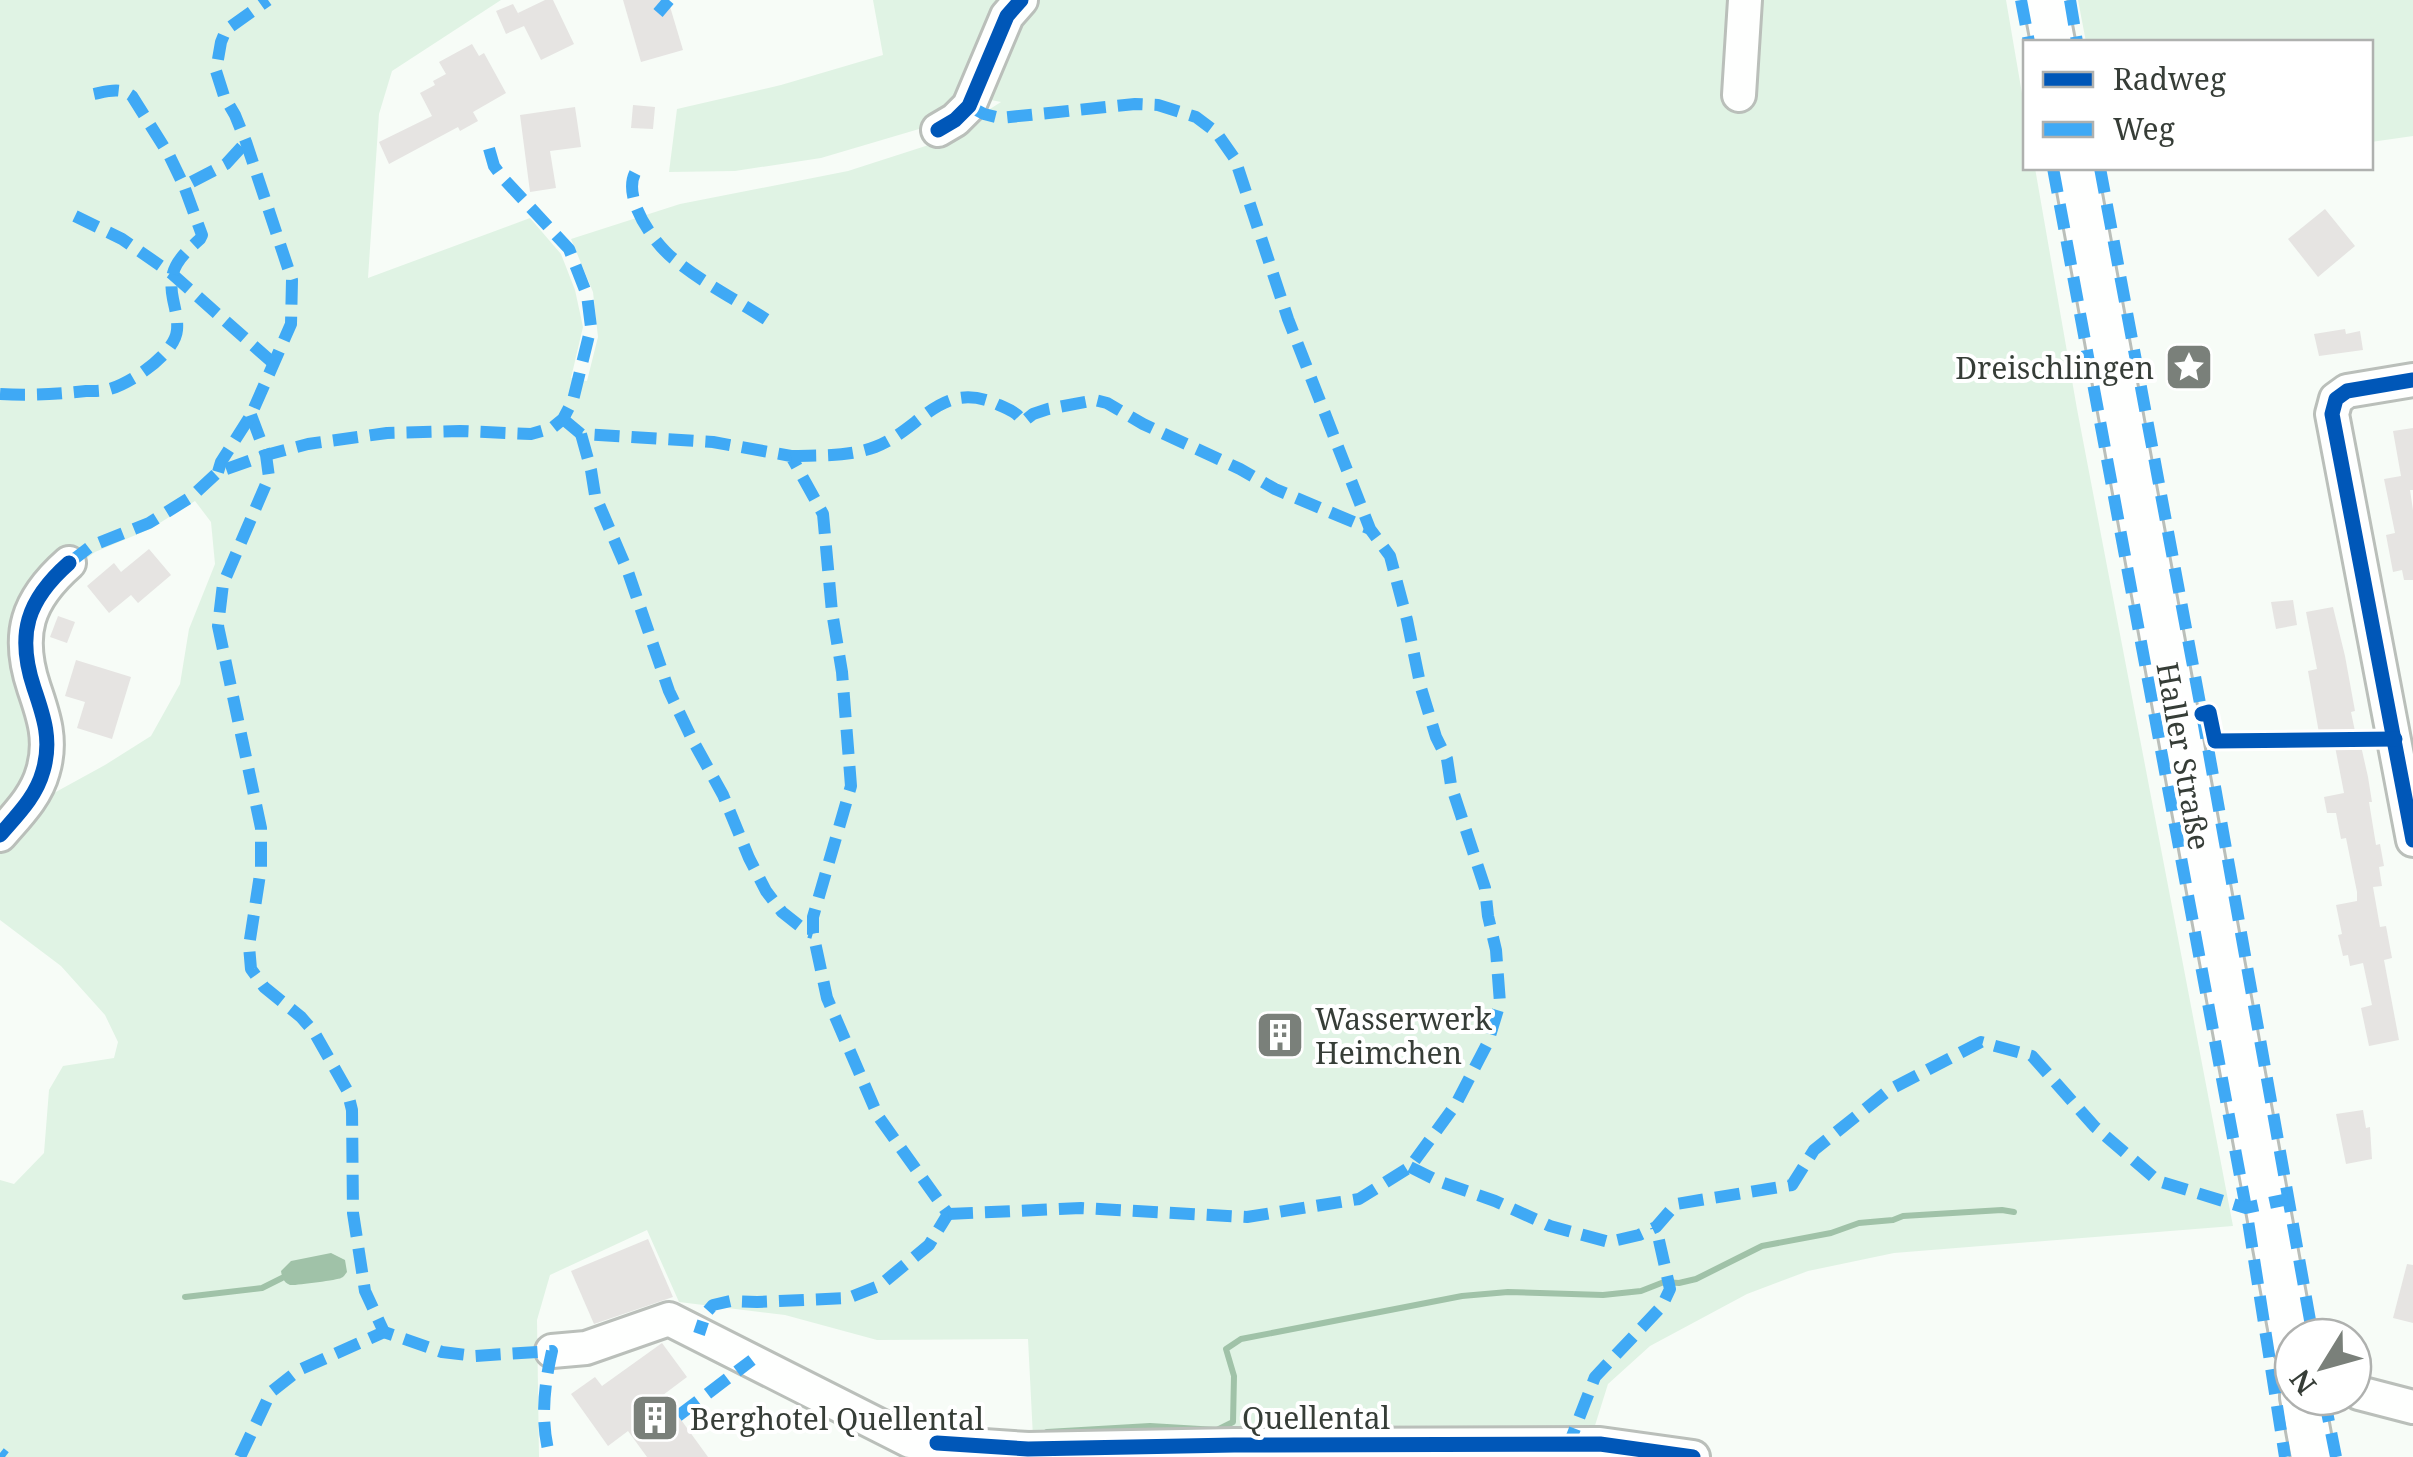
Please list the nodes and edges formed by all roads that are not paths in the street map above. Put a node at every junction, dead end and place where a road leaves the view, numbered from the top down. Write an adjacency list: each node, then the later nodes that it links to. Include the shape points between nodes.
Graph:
1 (1022, 0): 6 (street, via 1007,16 969,106)
2 (1745, 0): 5 (street)
3 (2045, 0): 4 (main road)
4 (2052, 40)
5 (1739, 95)
6 (938, 130)
7 (2076, 170): 13 (main road, Haller Straße)
8 (2413, 380): 10 (street, via 2347,391 2332,414)
9 (68, 564): 11 (street, via 34,600 26,633 32,683 48,730 44,768 38,788)
10 (2402, 747): 12 (street)
11 (0, 835)
12 (2413, 840)
13 (2288, 1317)
14 (552, 1351): 18 (street, Quellental, via 586,1348 669,1318 910,1441)
15 (2373, 1397): 16 (street)
16 (2413, 1407)
17 (2306, 1417): 20 (main road)
18 (940, 1450): 19 (street, Quellental, via 1600,1444)
19 (1694, 1457)
20 (2313, 1457)

